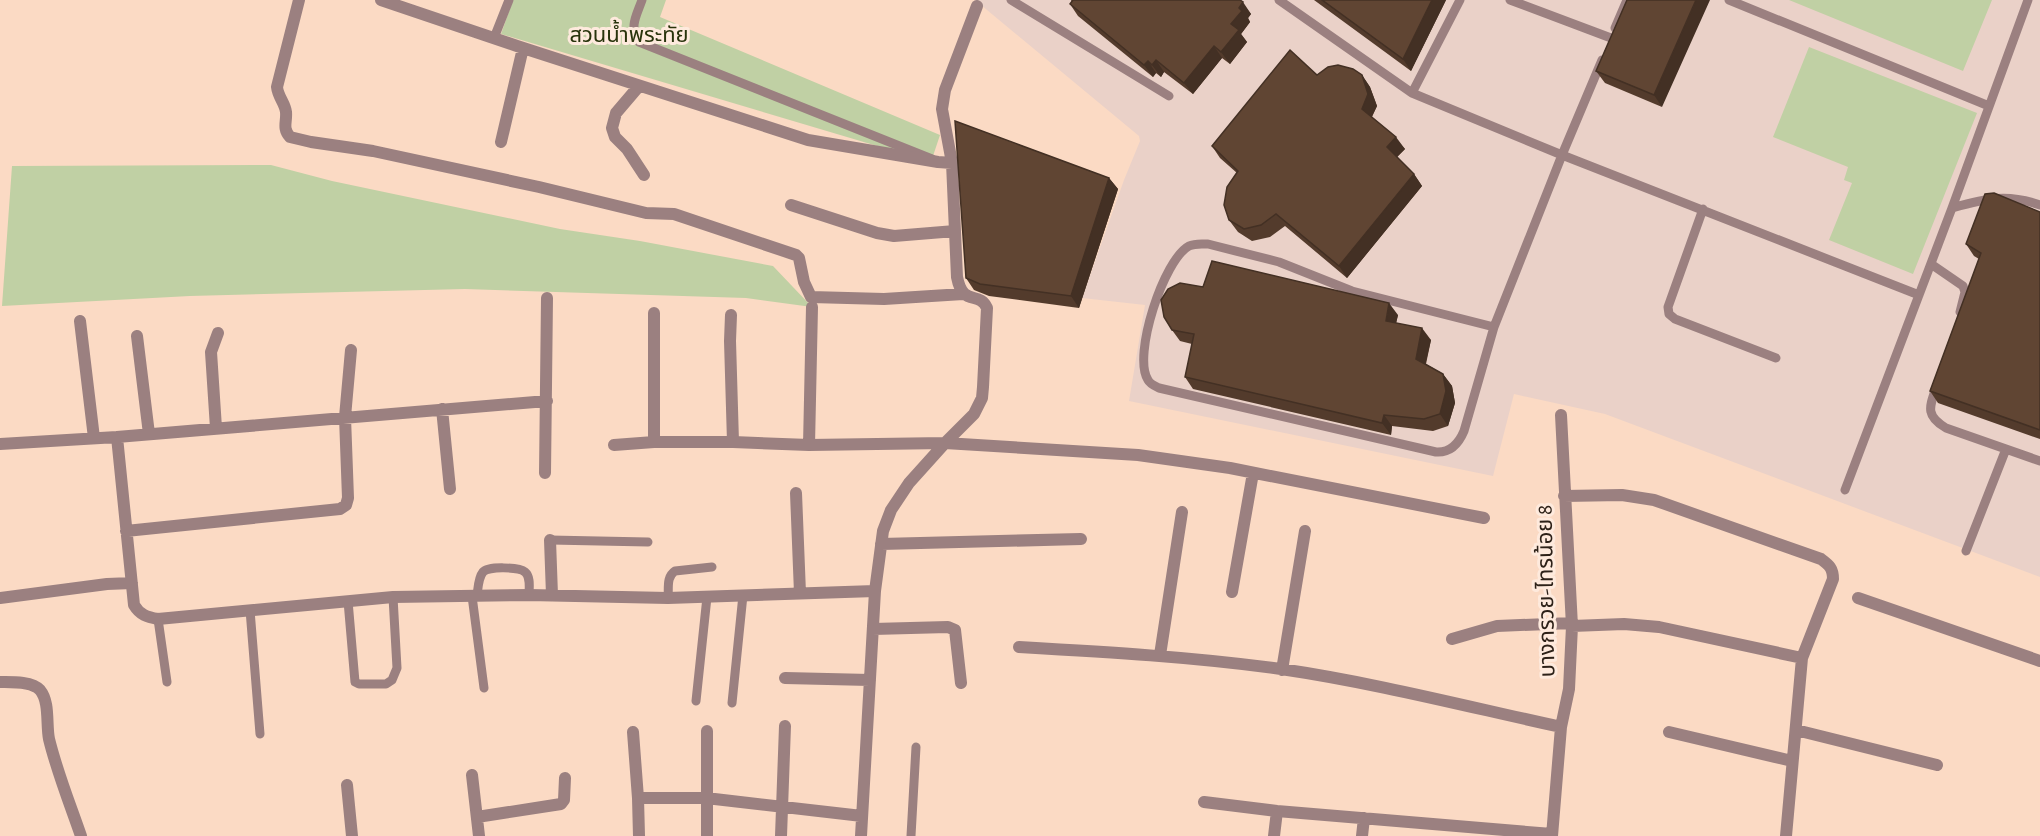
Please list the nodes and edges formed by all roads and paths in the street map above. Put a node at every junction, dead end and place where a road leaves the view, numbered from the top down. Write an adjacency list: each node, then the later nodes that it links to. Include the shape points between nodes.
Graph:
1 (299, 0): 31 (street, via 277,87 290,137 373,151 646,213 674,214 796,255 811,297 884,299)
2 (381, 0): 13 (street)
3 (509, 0): 13 (lane)
4 (642, 0): 22 (lane, via 633,33 639,42)
5 (1011, 0): 18 (lane)
6 (1279, 0): 17 (lane)
7 (1460, 0): 17 (lane)
8 (1510, 0): 14 (lane)
9 (1627, 0): 14 (lane)
10 (1730, 0): 19 (lane)
11 (2028, 0): 19 (lane)
12 (976, 6): 23 (street, via 945,90 942,109)
13 (494, 38): 15 (street)
14 (1611, 38): 21 (lane)
15 (523, 48): 16 (street); 20 (street)
16 (639, 86): 22 (street, via 808,140); 24 (street, via 616,114 612,128 615,138)
17 (1412, 93): 21 (lane)
18 (1169, 96)
19 (1989, 106): 27 (lane)
20 (501, 142)
21 (1562, 155): 28 (lane); 39 (lane)
22 (939, 162): 23 (street)
23 (952, 163): 29 (street)
24 (644, 175)
25 (791, 205): 29 (street, via 894,236)
26 (2040, 205): 27 (lane, via 2001,196)
27 (1952, 208): 30 (lane)
28 (1703, 209): 32 (lane); 43 (lane, via 1668,307 1669,314)
29 (955, 231): 31 (street, via 957,277)
30 (1931, 264): 32 (lane); 38 (lane, via 1963,286 1964,300)
31 (963, 294): 55 (street, via 981,300 987,308 982,398 974,414)
32 (1919, 295): 64 (lane)
33 (547, 298): 45 (street)
34 (812, 307): 58 (street)
35 (654, 313): 53 (street)
36 (731, 315): 54 (street)
37 (80, 321): 52 (street)
38 (1957, 321)
39 (1494, 327): 39 (lane, via 1464,431 1458,443 1442,453 1159,388 1152,386 1145,373 1145,337 1162,286 1182,252 1198,244 1279,262 1352,291)
40 (218, 333): 49 (street, via 211,352)
41 (137, 336): 50 (street)
42 (351, 350): 48 (street)
43 (1776, 358)
44 (1939, 376): 59 (lane, via 1929,409 1935,421)
45 (547, 401): 46 (street); 61 (street)
46 (442, 410): 48 (street); 63 (street)
47 (1561, 415): 66 (street, บางกรวย-ไทรน้อย 8)
48 (345, 417): 49 (street); 69 (street, via 348,498 340,509)
49 (216, 428): 50 (street)
50 (149, 434): 51 (street)
51 (117, 437): 52 (street); 69 (street)
52 (94, 438): 56 (street)
53 (654, 442): 54 (street); 57 (street)
54 (733, 442): 58 (street)
55 (945, 443): 58 (street); 62 (street, via 1138,455); 74 (street, via 891,510)
56 (0, 444)
57 (614, 445)
58 (808, 445)
59 (2006, 449): 60 (lane); 75 (lane)
60 (2040, 461)
61 (545, 473)
62 (1253, 473): 68 (street); 79 (street)
63 (450, 489)
64 (1845, 490)
65 (796, 493): 80 (street)
66 (1564, 496): 93 (street, บางกรวย-ไทรน้อย 8); 98 (street, via 1622,495 1654,500 1830,565 1833,579)
67 (1182, 512): 97 (street)
68 (1484, 518)
69 (126, 531): 77 (street)
70 (1305, 531): 100 (street)
71 (1081, 539): 74 (street)
72 (550, 540): 73 (lane); 84 (street)
73 (648, 542)
74 (881, 544): 78 (street)
75 (1966, 550)
76 (712, 567): 88 (lane, via 672,573)
77 (132, 583): 85 (street); 92 (street, via 138,611)
78 (875, 591): 80 (street); 94 (street)
79 (1232, 592)
80 (800, 593): 82 (street)
81 (529, 595): 83 (street); 83 (lane, via 526,572 519,568 489,568 480,577); 84 (street)
82 (743, 595): 87 (street); 108 (lane)
83 (474, 596): 86 (street); 106 (lane)
84 (552, 596): 88 (street)
85 (0, 597)
86 (393, 597): 90 (street); 90 (lane, via 397,668 386,684 355,682)
87 (707, 597): 88 (street); 107 (lane)
88 (668, 598)
89 (1858, 598): 99 (street)
90 (348, 601): 91 (street)
91 (250, 610): 92 (street); 115 (lane)
92 (158, 619): 104 (lane)
93 (1572, 625): 95 (street, via 1497,626); 98 (street, via 1650,625); 110 (street, บางกรวย-ไทรน้อย 8, via 1569,689)
94 (873, 630): 102 (street); 105 (street, via 955,630)
95 (1452, 639)
96 (1019, 647): 97 (street)
97 (1160, 655): 100 (street)
98 (1802, 658): 111 (street)
99 (2040, 661)
100 (1282, 670): 110 (street, via 1374,686)
101 (785, 678): 102 (street)
102 (870, 681): 127 (street)
103 (0, 682): 132 (street, via 32,685 42,692 49,738)
104 (167, 682)
105 (961, 683)
106 (484, 688)
107 (696, 702)
108 (732, 703)
109 (785, 726): 125 (street)
110 (1561, 728): 131 (street, บางกรวย-ไทรน้อย 8)
111 (1796, 730): 117 (street); 118 (street)
112 (707, 731): 123 (street)
113 (633, 732): 122 (street)
114 (1670, 732): 117 (street)
115 (260, 734)
116 (916, 747): 139 (lane)
117 (1792, 761): 142 (street)
118 (1937, 765)
119 (472, 775): 128 (street)
120 (565, 778): 128 (street, via 561,804)
121 (347, 785): 133 (street)
122 (638, 798): 123 (street); 135 (street)
123 (706, 798): 125 (street); 136 (street)
124 (1204, 802): 126 (street)
125 (783, 806): 127 (street); 137 (street)
126 (1277, 811): 129 (street); 140 (street)
127 (862, 816): 138 (street)
128 (477, 817): 134 (street)
129 (1364, 818): 130 (street); 141 (street)
130 (1451, 831): 131 (street)
131 (1552, 835)
132 (81, 836)
133 (352, 836)
134 (479, 836)
135 (639, 836)
136 (707, 836)
137 (781, 836)
138 (861, 836)
139 (911, 836)
140 (1274, 836)
141 (1362, 836)
142 (1788, 836)

